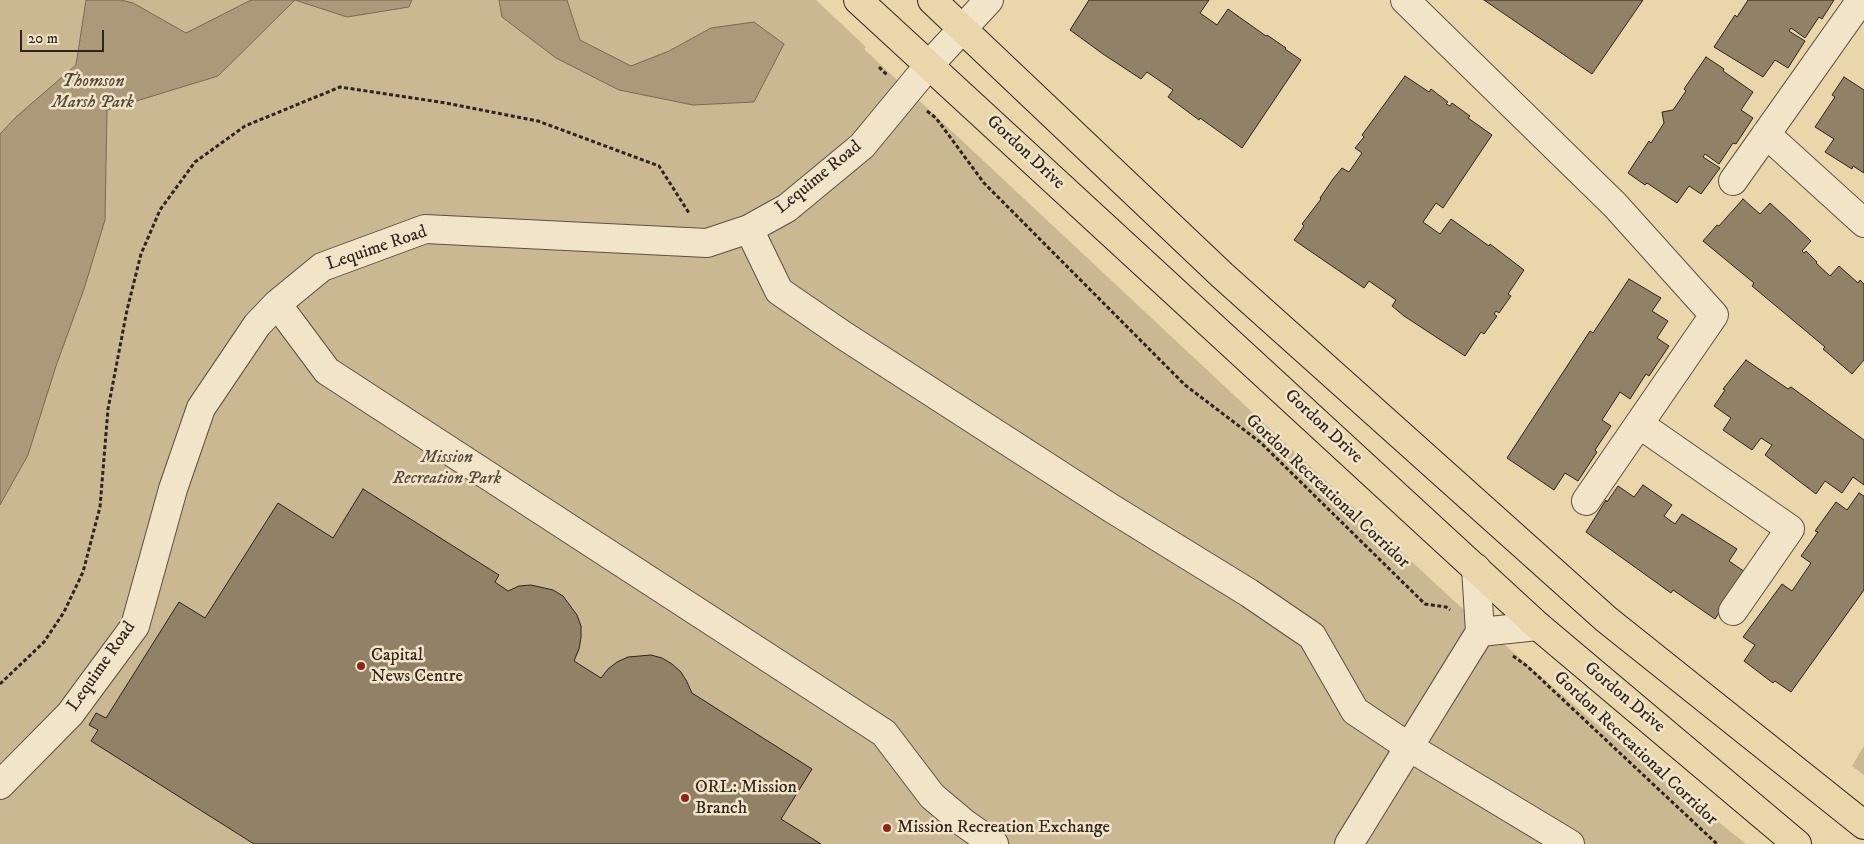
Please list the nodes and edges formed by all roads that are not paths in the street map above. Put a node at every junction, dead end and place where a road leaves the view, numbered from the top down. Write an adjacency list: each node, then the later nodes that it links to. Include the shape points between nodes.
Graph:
1 (858, 0): 7 (main road, Gordon Drive)
2 (932, 0): 6 (main road)
3 (989, 0): 6 (street, Lequime Road)
4 (1405, 0): 13 (street, via 1615,205 1714,315)
5 (1861, 0): 8 (street)
6 (963, 29): 7 (street, Lequime Road); 21 (main road, via 1222,275 1606,619)
7 (929, 65): 11 (street, Lequime Road, via 862,146 787,208); 15 (main road, Gordon Drive)
8 (1766, 134): 9 (street); 10 (street)
9 (1732, 181)
10 (1864, 223)
11 (749, 229): 12 (street, Lequime Road, via 707,243 425,229 322,266); 19 (street, via 779,291 1312,636 1355,711)
12 (277, 304): 20 (street, Lequime Road, via 257,325 201,408 173,490 135,626 70,714); 22 (street, via 327,371 884,733 932,796)
13 (1639, 424): 14 (street); 16 (street, via 1790,529)
14 (1586, 501)
15 (1476, 568): 17 (main road, Gordon Drive); 18 (street)
16 (1733, 611)
17 (1538, 626): 18 (street); 25 (main road, Gordon Drive)
18 (1480, 632): 19 (street)
19 (1409, 747): 23 (street); 24 (street)
20 (0, 785)
21 (1864, 824)
22 (994, 844)
23 (1349, 844)
24 (1570, 844)
25 (1797, 844)

